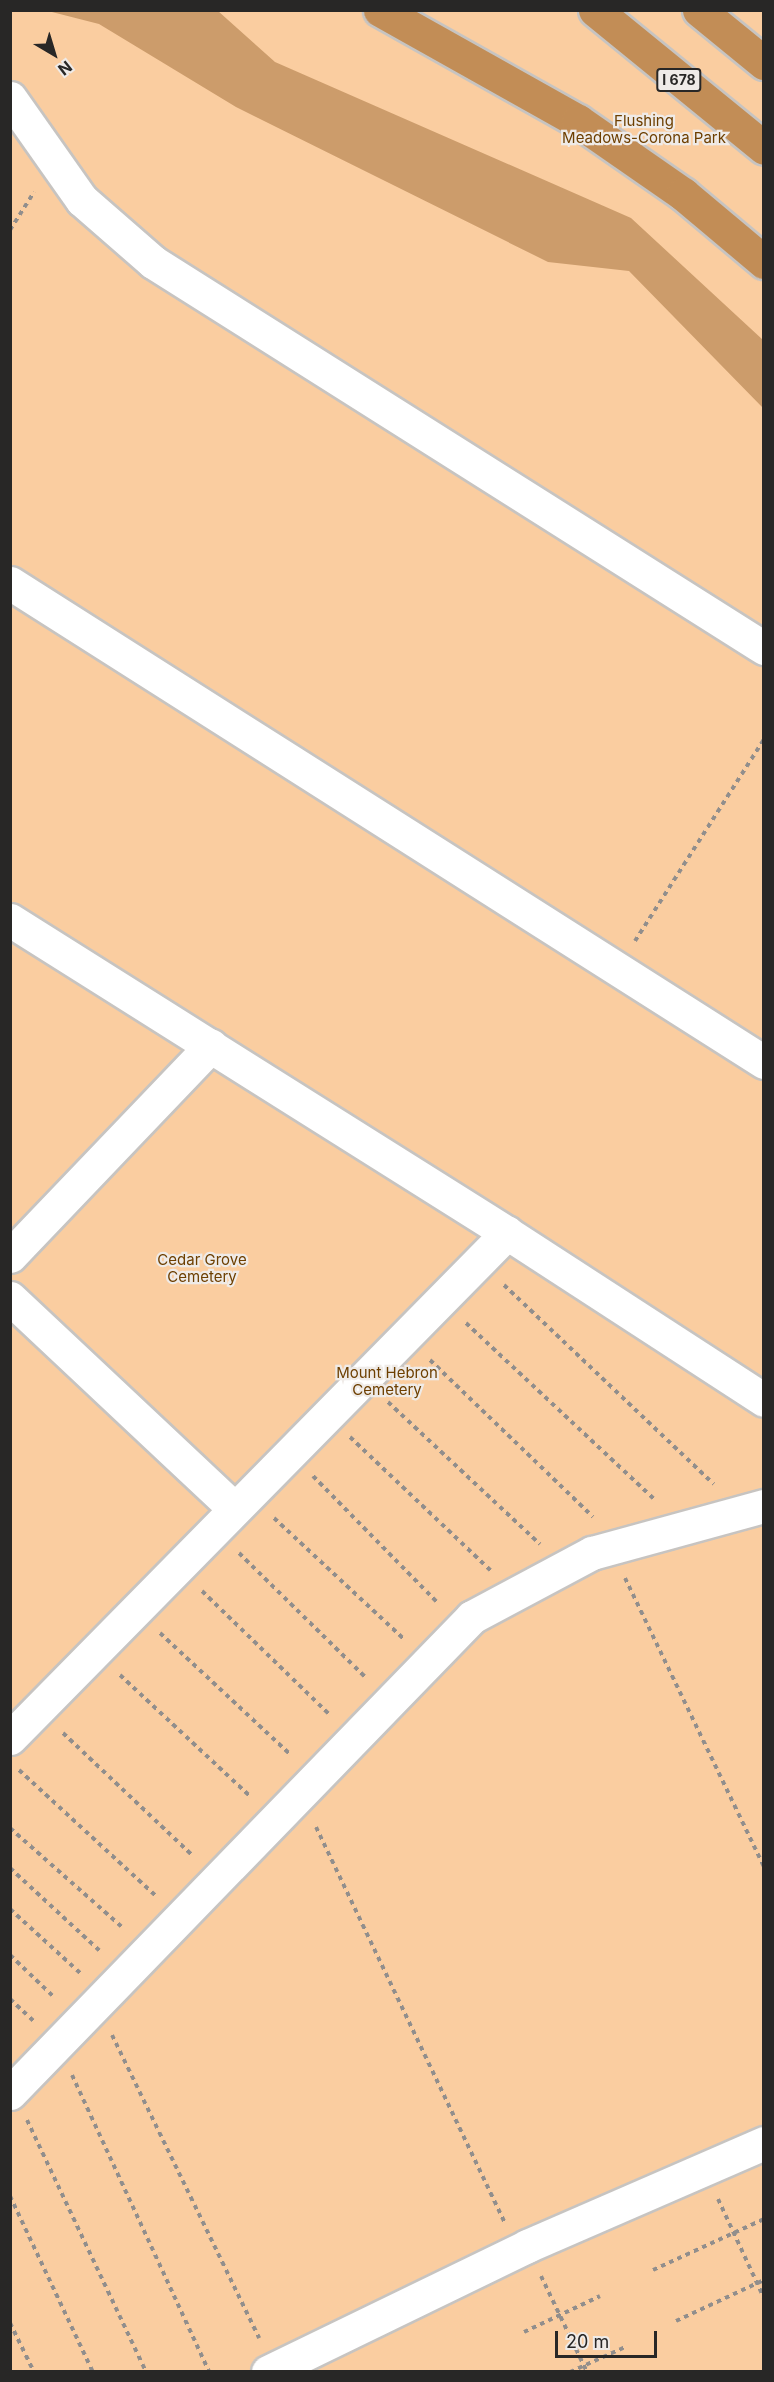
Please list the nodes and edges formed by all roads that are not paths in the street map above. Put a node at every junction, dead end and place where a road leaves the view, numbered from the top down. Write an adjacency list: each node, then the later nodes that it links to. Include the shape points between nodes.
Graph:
1 (380, 10): 7 (highway, via 578,121 683,194)
2 (595, 10): 6 (highway, I 678)
3 (699, 10): 4 (highway)
4 (764, 63)
5 (10, 98): 9 (lane, via 82,200 153,262)
6 (764, 148)
7 (764, 262)
8 (10, 583): 12 (lane)
9 (764, 648)
10 (10, 920): 11 (lane)
11 (211, 1046): 13 (lane); 14 (lane)
12 (764, 1062)
13 (507, 1233): 16 (lane); 18 (lane)
14 (10, 1256)
15 (10, 1298): 18 (lane)
16 (764, 1400)
17 (753, 1509): 20 (lane, via 616,1546 564,1567 472,1617)
18 (233, 1511): 19 (lane)
19 (10, 1738)
20 (12, 2091)
21 (764, 2144): 22 (lane, via 522,2248)
22 (271, 2370)

